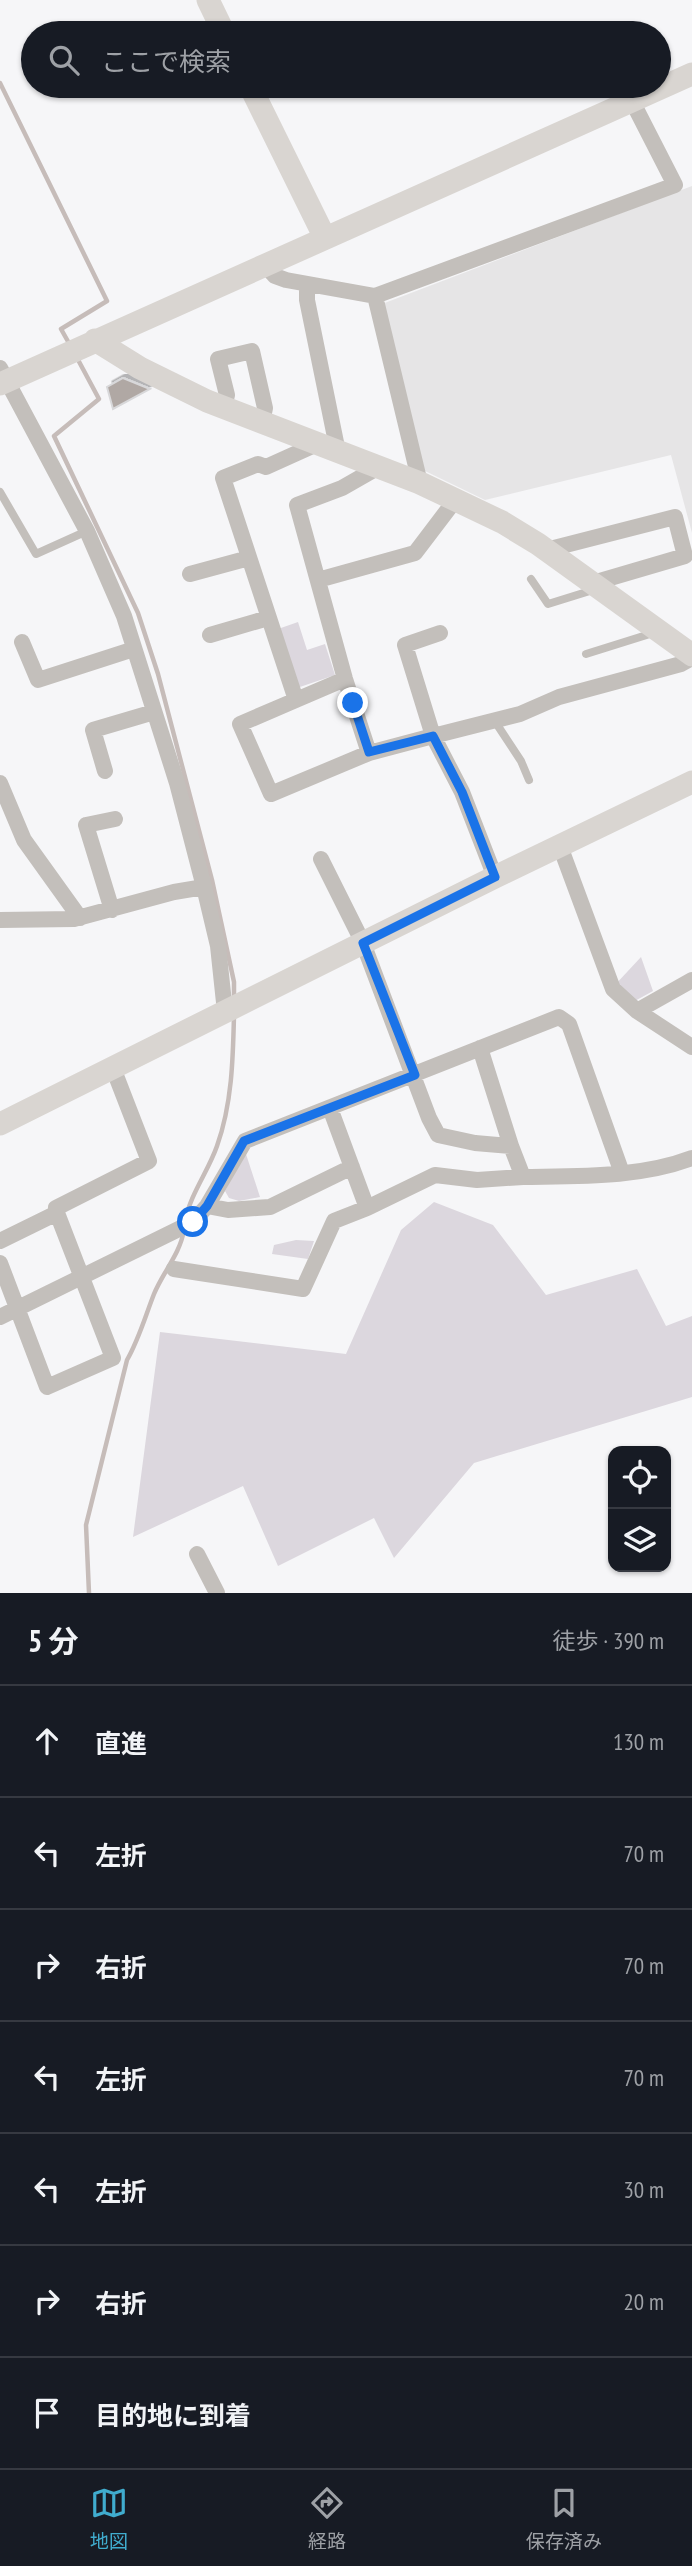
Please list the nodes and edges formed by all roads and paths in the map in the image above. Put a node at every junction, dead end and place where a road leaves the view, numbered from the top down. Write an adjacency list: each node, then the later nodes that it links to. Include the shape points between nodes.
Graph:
1 (208, 0): 2 (street)
2 (218, 21)
3 (692, 74): 4 (street)
4 (671, 83)
5 (256, 98): 10 (street)
6 (639, 98): 7 (street)
7 (632, 101): 9 (street); 10 (street)
8 (692, 179): 9 (street)
9 (676, 186): 13 (street)
10 (325, 238): 11 (street)
11 (265, 265): 12 (street, via 275,276); 14 (street)
12 (307, 285): 13 (street); 18 (street)
13 (375, 296): 20 (street)
14 (95, 340): 15 (street); 16 (street, via 140,368)
15 (2, 377): 23 (street)
16 (224, 407): 17 (street); 17 (street, via 227,395 218,359 252,351 265,408)
17 (262, 422): 18 (street)
18 (328, 448): 19 (street); 25 (street, via 266,467 258,464 223,478)
19 (377, 468): 20 (street); 28 (street, via 298,505)
20 (420, 483): 22 (street)
21 (0, 492): 23 (lane, via 36,554)
22 (456, 499): 24 (street); 28 (street, via 415,554)
23 (87, 531): 35 (street)
24 (546, 550): 29 (street); 29 (street, via 675,517 685,556)
25 (249, 558): 26 (street); 30 (street)
26 (190, 574)
27 (531, 579): 29 (lane, via 548,604)
28 (318, 580): 38 (street)
29 (596, 586): 31 (street)
30 (268, 618): 33 (street); 39 (street)
31 (659, 631): 36 (lane); 37 (street)
32 (440, 633): 42 (street, via 405,645)
33 (209, 635)
34 (22, 642): 35 (street, via 38,680)
35 (134, 649): 40 (street)
36 (586, 654)
37 (692, 656): 41 (street, via 681,664)
38 (345, 679): 39 (street); 43 (street)
39 (296, 700): 43 (street, via 240,724 271,794)
40 (154, 712): 44 (street, via 93,730); 53 (street)
41 (494, 720): 42 (street); 45 (lane)
42 (433, 736): 43 (street); 52 (street, via 462,792)
43 (369, 752)
44 (105, 771)
45 (529, 780)
46 (692, 782): 50 (street)
47 (0, 783): 49 (street)
48 (115, 819): 54 (street, via 86,825)
49 (7, 820): 55 (street)
50 (560, 846): 52 (street); 59 (street, via 613,989)
51 (321, 859): 57 (street)
52 (495, 877): 57 (street)
53 (204, 887): 54 (street); 60 (street, via 218,946)
54 (112, 910): 55 (street)
55 (79, 918): 56 (street)
56 (0, 920)
57 (363, 943): 60 (street); 64 (street)
58 (692, 980): 59 (street)
59 (637, 1011): 61 (street)
60 (225, 1012): 63 (street)
61 (692, 1047)
62 (480, 1048): 64 (street); 67 (street); 70 (street, via 559,1017 564,1019)
63 (113, 1068): 66 (street); 74 (street, via 149,1161 56,1208)
64 (415, 1075): 65 (street); 67 (street, via 438,1135)
65 (330, 1108): 69 (street); 72 (street, via 244,1141)
66 (0, 1124)
67 (511, 1146): 71 (street)
68 (692, 1158): 70 (street, via 672,1166)
69 (352, 1167): 72 (street, via 270,1207 228,1210); 73 (street)
70 (622, 1173): 71 (street)
71 (523, 1177): 73 (street, via 477,1180 435,1175)
72 (207, 1206): 78 (street, via 193,1222)
73 (367, 1208): 77 (street, via 334,1221 303,1289)
74 (57, 1213): 75 (street); 78 (street)
75 (0, 1241)
76 (0, 1263): 79 (street)
77 (174, 1269)
78 (82, 1279): 79 (street); 79 (street, via 113,1358 47,1387)
79 (17, 1309): 80 (street)
80 (0, 1317)
81 (197, 1555): 82 (street)
82 (217, 1593)

